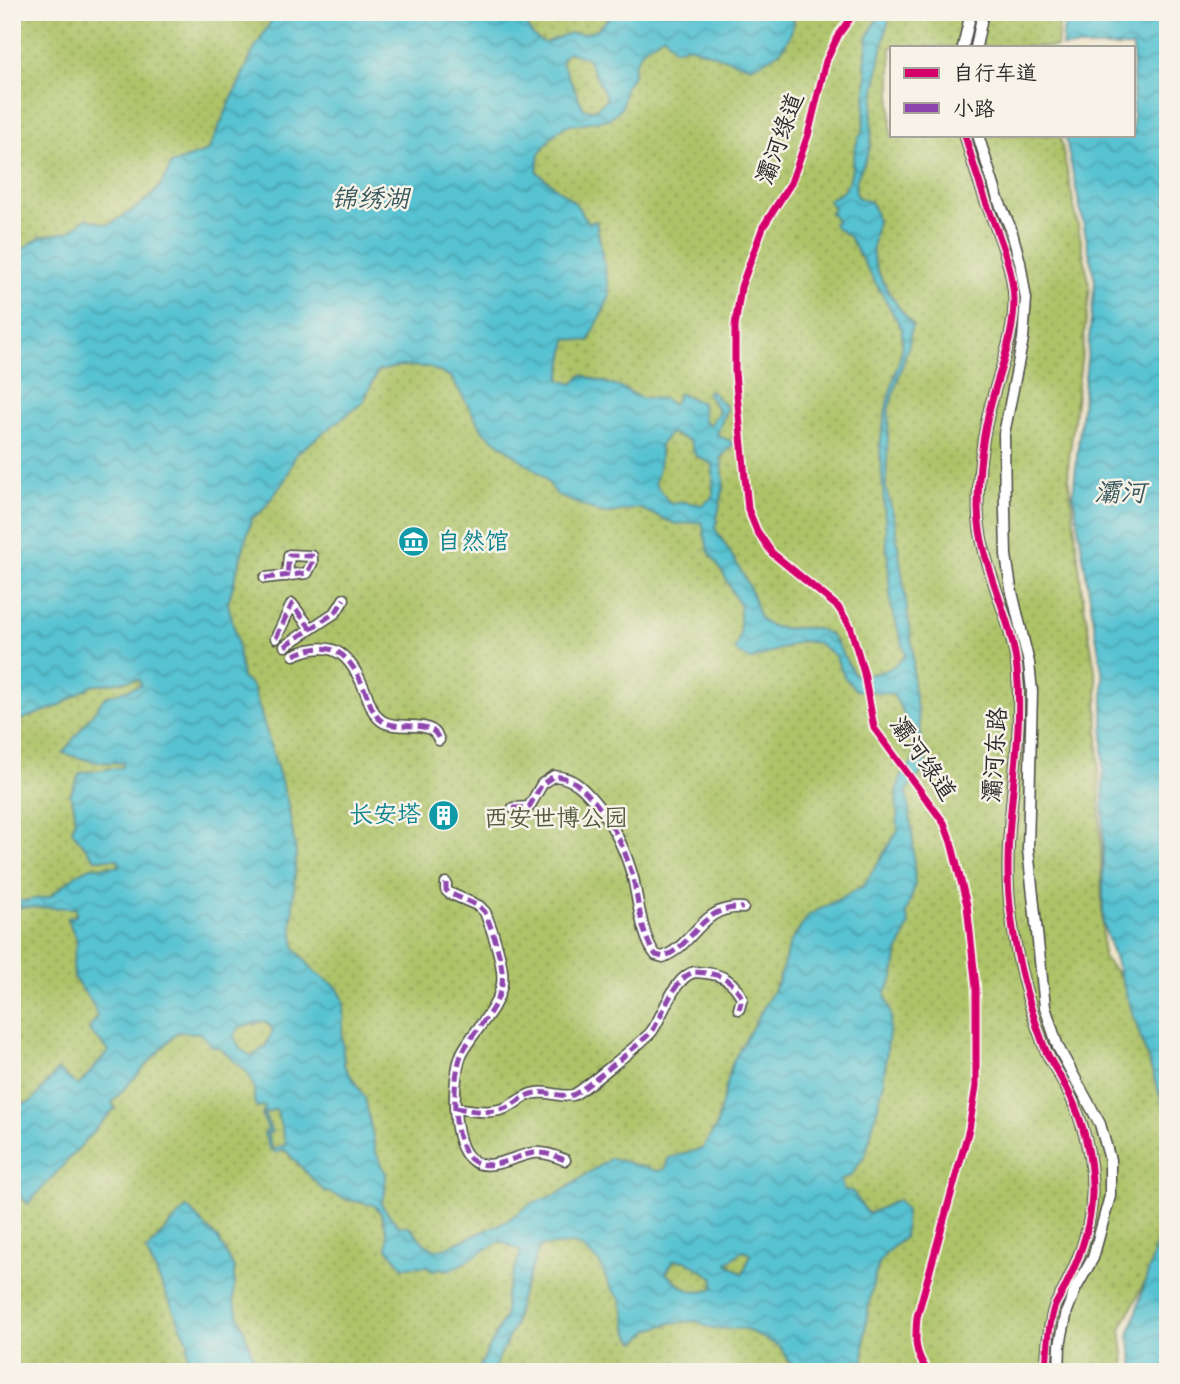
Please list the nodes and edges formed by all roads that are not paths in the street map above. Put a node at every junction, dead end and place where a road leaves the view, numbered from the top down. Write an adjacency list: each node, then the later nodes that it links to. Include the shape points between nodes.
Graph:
1 (971, 12): 3 (street)
2 (983, 12): 4 (street)
3 (963, 46)
4 (976, 46)
5 (965, 136): 12 (street, 灞河东路, via 1005,254 1014,300 1011,337 984,432 978,491 987,557)
6 (978, 136): 11 (street, 灞河东路, via 1011,229 1026,299 1004,434 1006,555)
7 (286, 576): 8 (street)
8 (265, 578)
9 (344, 599): 10 (street, via 336,612)
10 (311, 629): 13 (street, via 292,604); 14 (street)
11 (1021, 629): 12 (street); 24 (street, 灞河东路, via 1032,692 1028,849 1045,1007 1058,1047 1100,1124 1110,1160 1110,1196 1093,1258 1067,1311)
12 (1010, 634): 23 (street, 灞河东路, via 1019,692 1008,848 1009,904 1022,975 1046,1052 1069,1091 1083,1129 1091,1174 1088,1230 1055,1308)
13 (276, 638)
14 (285, 646)
15 (294, 655): 16 (street, via 320,647 339,653 359,676 371,708 382,721 430,728)
16 (439, 740)
17 (513, 808): 19 (street, via 529,807 542,785 554,776 579,783 619,837 656,955 663,957 680,947 715,913)
18 (446, 883): 21 (street, via 449,893 485,912 502,970 498,999 458,1064)
19 (743, 908)
20 (739, 1009): 21 (street, via 742,998 734,984 720,975 695,972 676,988 651,1034 585,1090 563,1096 546,1091 530,1094 503,1109)
21 (455, 1108): 22 (street, via 461,1144 472,1160 493,1164 537,1153)
22 (565, 1160)
23 (1046, 1372)
24 (1059, 1372)

